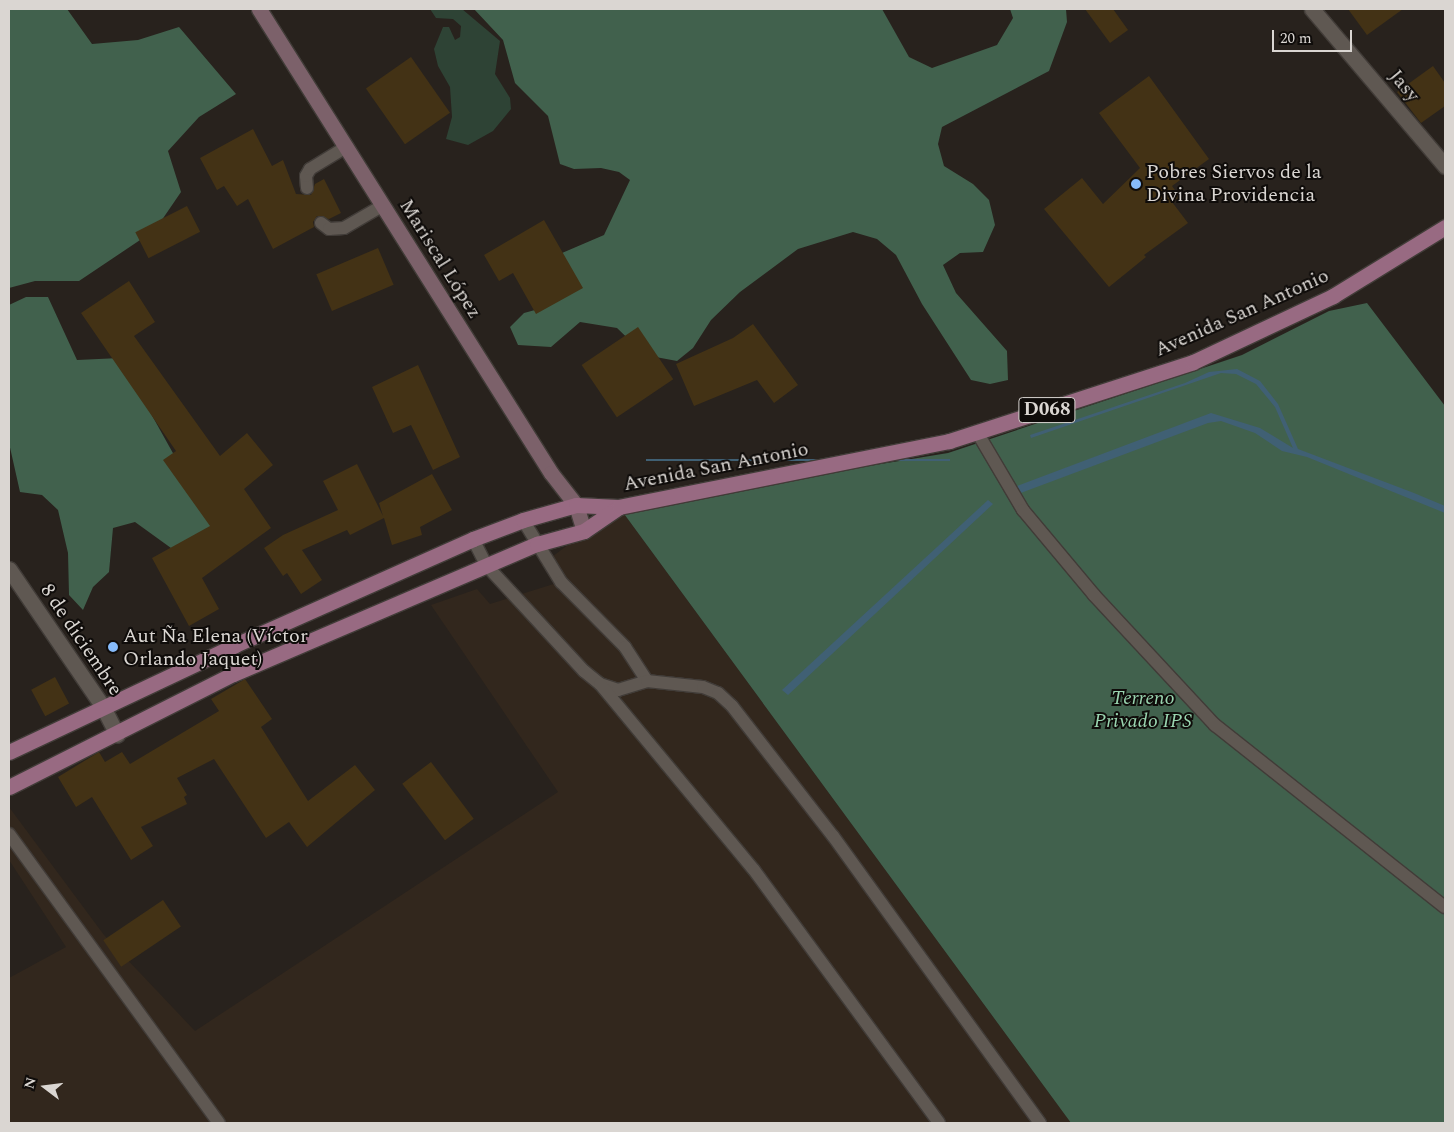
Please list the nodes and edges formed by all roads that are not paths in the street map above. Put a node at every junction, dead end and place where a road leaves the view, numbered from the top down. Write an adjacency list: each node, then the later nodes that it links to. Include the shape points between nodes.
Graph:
1 (260, 9): 3 (street, Mariscal López)
2 (1312, 9): 4 (street, Jasy)
3 (346, 147): 5 (lane, via 310,170 306,176); 6 (street, Mariscal López)
4 (1445, 166)
5 (307, 188)
6 (382, 206): 7 (lane, via 344,228 329,229); 10 (street, Mariscal López, via 551,473)
7 (321, 223)
8 (1445, 227): 9 (main road, Avenida San Antonio / D068, via 1333,296 1193,362)
9 (977, 432): 11 (main road, Avenida San Antonio / D068, via 949,441); 25 (lane, via 1023,510 1094,595 1215,725)
10 (576, 505): 11 (main road, D068); 12 (main road, D068); 13 (street, Mariscal López)
11 (619, 506): 13 (main road, Avenida San Antonio / D068)
12 (523, 520): 14 (main road, D068); 15 (lane)
13 (584, 531): 15 (main road, Avenida San Antonio / D068)
14 (473, 539): 16 (lane); 20 (main road, D068)
15 (537, 544): 16 (main road, Avenida San Antonio / D068); 18 (lane, via 561,582 625,646)
16 (487, 566): 19 (lane, via 584,672); 21 (main road, Avenida San Antonio / D068, via 233,674)
17 (9, 569): 20 (street, 8 de diciembre)
18 (647, 681): 19 (lane, via 618,690); 28 (lane, via 703,687 718,693 732,706 833,836)
19 (600, 684): 27 (lane, via 754,870)
20 (103, 707): 21 (street, 8 de diciembre); 22 (main road, D068)
21 (117, 735): 23 (main road, Avenida San Antonio / D068)
22 (9, 752)
23 (9, 787)
24 (9, 834): 26 (lane)
25 (1445, 907)
26 (219, 1123)
27 (939, 1123)
28 (1040, 1123)

